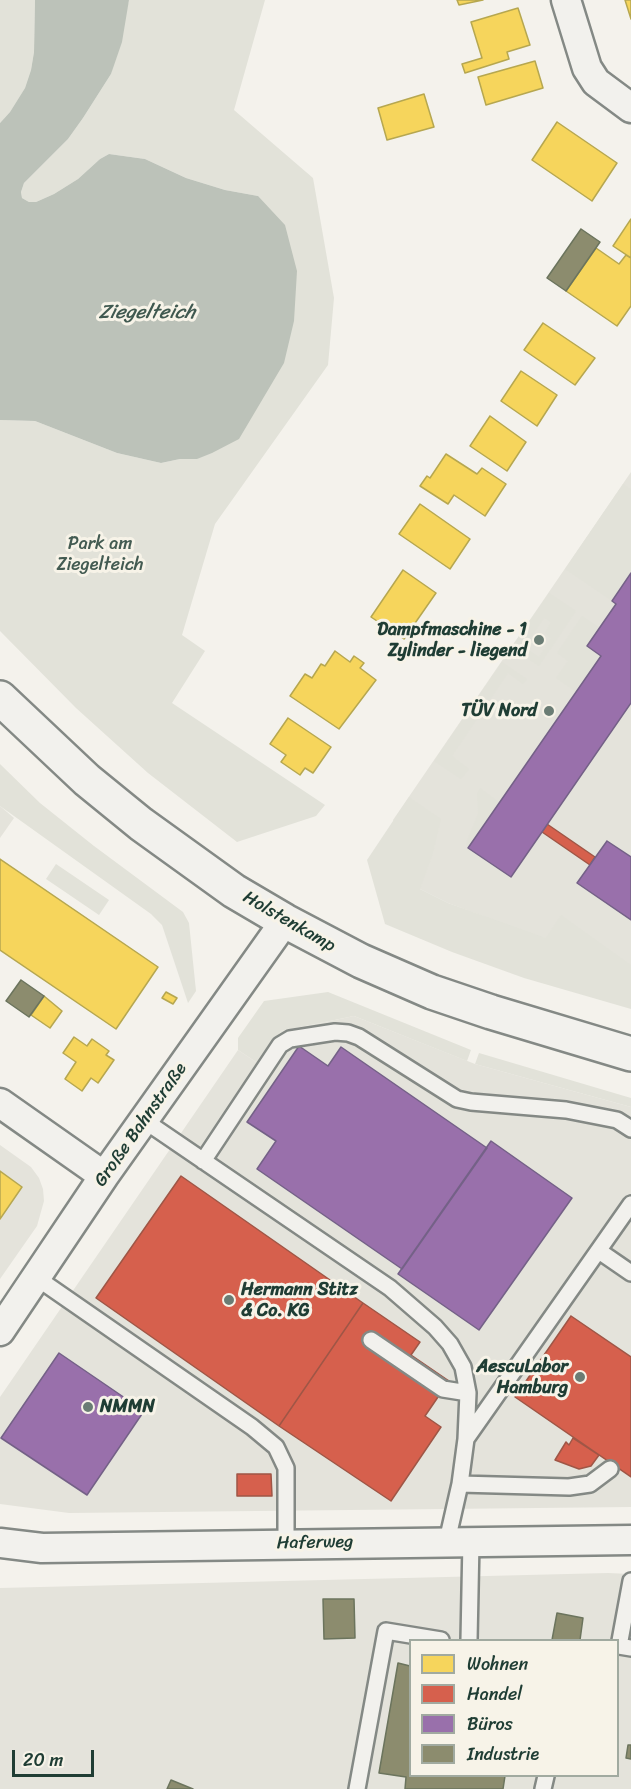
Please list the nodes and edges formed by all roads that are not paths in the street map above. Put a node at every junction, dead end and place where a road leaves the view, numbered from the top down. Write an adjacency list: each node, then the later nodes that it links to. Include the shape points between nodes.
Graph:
1 (566, 0): 2 (street, via 587,68 596,82)
2 (631, 108)
3 (0, 698): 4 (main road, Holstenkamp, via 87,780 141,824 234,891)
4 (285, 921): 5 (main road, Holstenkamp, via 361,962 432,992); 7 (street, Große Bahnstraße)
5 (631, 1054)
6 (0, 1103): 10 (street)
7 (145, 1121): 9 (lane); 10 (street, Große Bahnstraße)
8 (631, 1129): 9 (lane, via 617,1120 566,1110 457,1099 359,1037 335,1032 290,1039 280,1045)
9 (203, 1161): 17 (lane, via 390,1288 426,1319 450,1344 463,1367)
10 (105, 1176): 14 (street, Große Bahnstraße)
11 (631, 1204): 12 (lane)
12 (599, 1251): 13 (lane); 18 (lane)
13 (631, 1273)
14 (37, 1278): 15 (street, Große Bahnstraße); 24 (lane, via 276,1447 286,1468)
15 (0, 1331)
16 (371, 1340): 17 (lane, via 443,1389)
17 (468, 1393): 18 (lane)
18 (466, 1439): 20 (lane)
19 (610, 1468): 20 (lane, via 590,1484 569,1487)
20 (460, 1484): 22 (lane)
21 (631, 1540): 22 (street, Haferweg)
22 (459, 1541): 24 (street, Haferweg); 27 (lane)
23 (0, 1543): 24 (street, Haferweg, via 42,1548)
24 (286, 1544)
25 (631, 1581): 28 (lane, via 619,1646)
26 (430, 1639): 29 (lane, via 386,1631)
27 (469, 1639)
28 (631, 1648)
29 (357, 1789)

